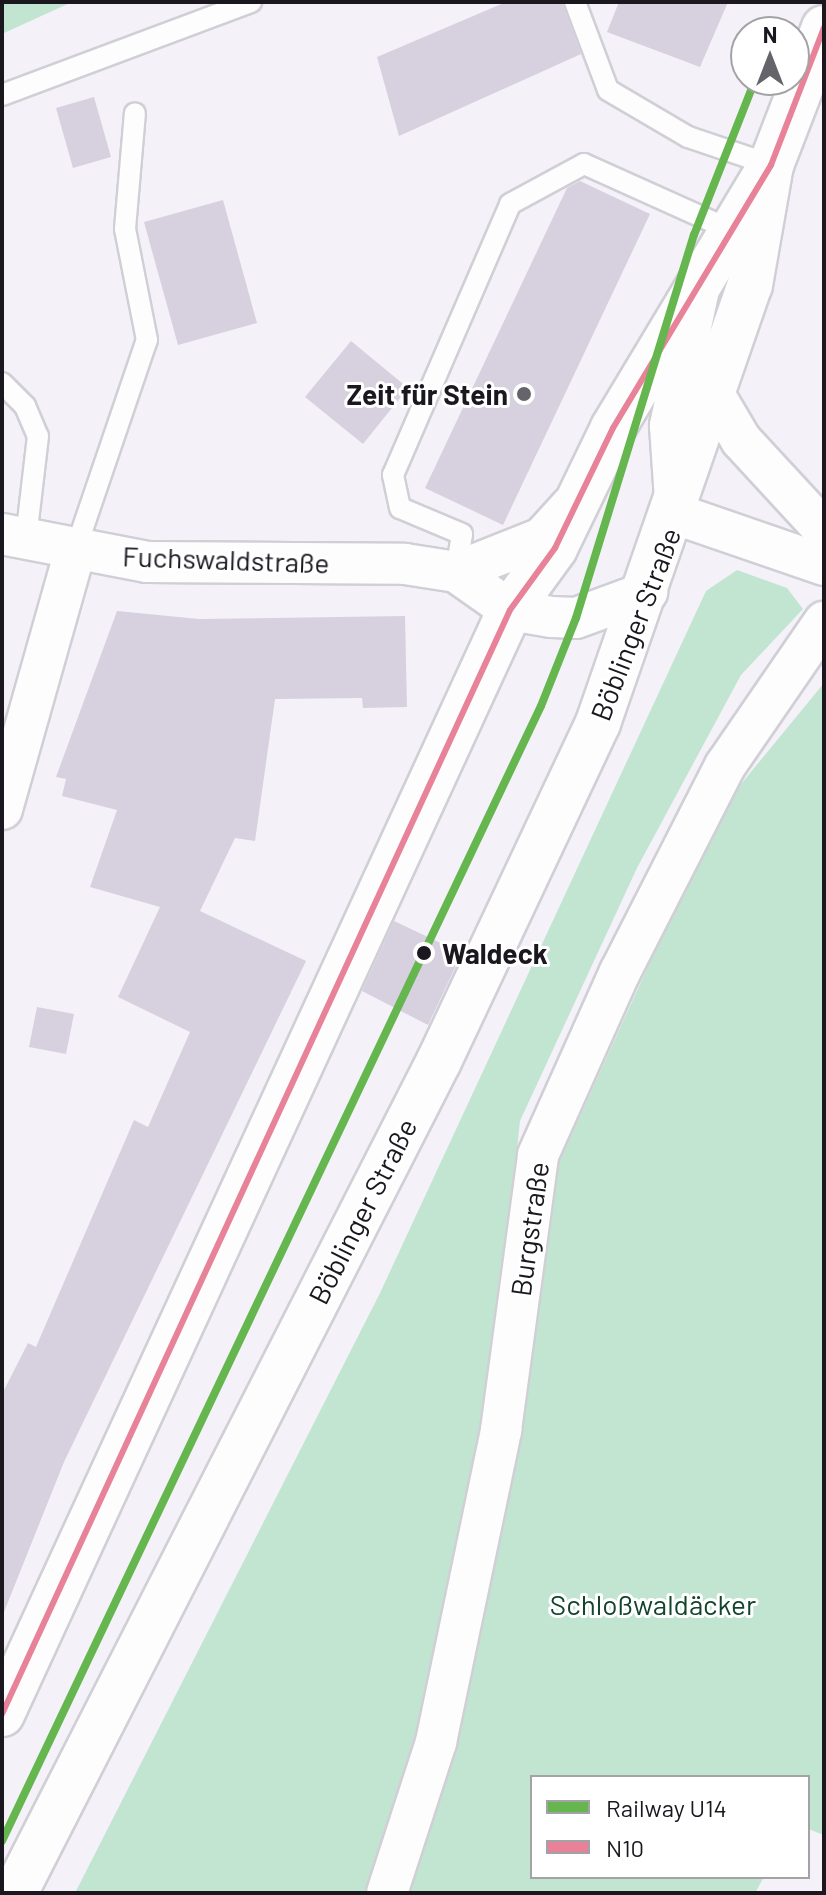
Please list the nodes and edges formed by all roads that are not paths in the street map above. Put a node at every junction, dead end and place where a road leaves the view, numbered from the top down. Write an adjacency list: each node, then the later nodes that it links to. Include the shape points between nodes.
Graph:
1 (251, 2): 5 (lane)
2 (575, 2): 7 (lane, via 608,90 688,137)
3 (824, 28): 4 (main road, Böblinger Straße)
4 (813, 80): 7 (main road, Böblinger Straße)
5 (2, 95)
6 (135, 113): 16 (lane, via 125,229 147,340)
7 (771, 165): 8 (main road, Böblinger Straße); 11 (main road, Böblinger Straße, via 750,285)
8 (733, 231): 9 (main road, Böblinger Straße); 18 (lane, via 584,164 510,204 393,475 400,508 462,534)
9 (699, 289): 12 (main road, Böblinger Straße, via 613,428); 13 (street, Böblinger Straße, via 670,426)
10 (2, 383): 15 (lane, via 25,406 38,436)
11 (715, 396): 13 (main road, Böblinger Straße); 14 (street, via 741,440)
12 (582, 495): 18 (street, Böblinger Straße, via 542,538); 20 (main road, Böblinger Straße)
13 (676, 514): 17 (street); 19 (main road, Böblinger Straße)
14 (824, 530)
15 (14, 536): 16 (street, Fuchswaldstraße)
16 (76, 548): 18 (street, Fuchswaldstraße, via 147,562 405,564); 22 (street)
17 (824, 565)
18 (456, 572): 20 (street)
19 (647, 592): 20 (street, via 576,618); 24 (main road, Böblinger Straße, via 598,723 439,1061)
20 (510, 610): 23 (main road, Böblinger Straße)
21 (824, 622): 25 (street, Burgstraße, via 725,766 620,972 538,1155 501,1430 436,1742)
22 (2, 809)
23 (2, 1714)
24 (15, 1893)
25 (387, 1893)

